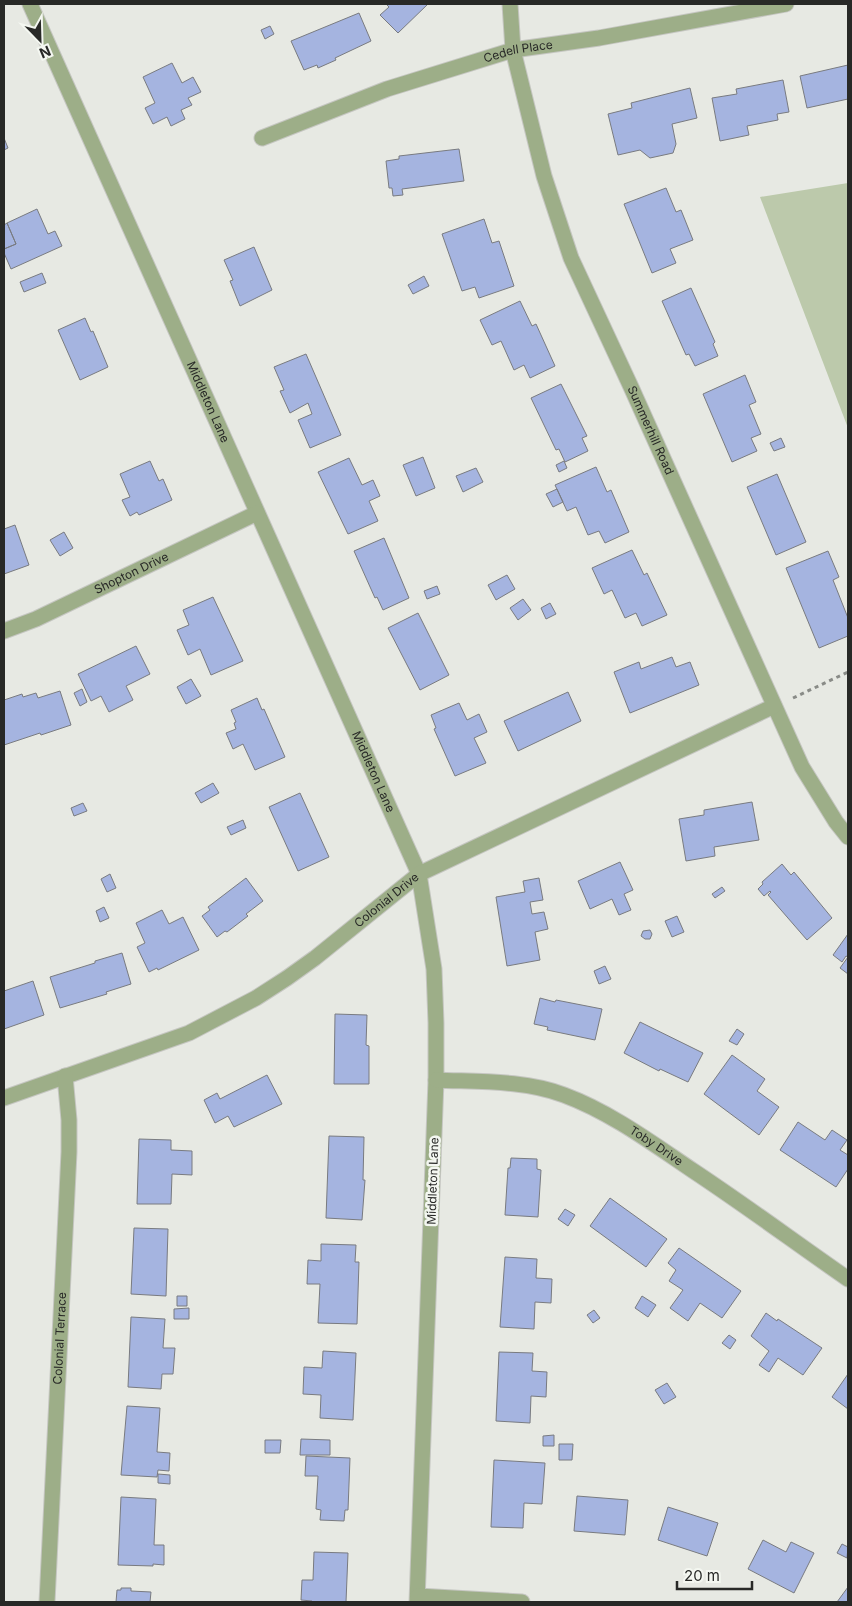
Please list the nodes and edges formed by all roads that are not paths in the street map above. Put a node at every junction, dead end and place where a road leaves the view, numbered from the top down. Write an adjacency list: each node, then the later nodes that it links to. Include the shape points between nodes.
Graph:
1 (30, 4): 6 (street, Middleton Lane)
2 (510, 4): 4 (street, Summerhill Road)
3 (786, 4): 4 (street, Cedell Place)
4 (513, 50): 5 (street, Cedell Place, via 387,89); 8 (street, Summerhill Road, via 544,176 571,258)
5 (262, 138)
6 (257, 512): 7 (street, Shopton Drive); 10 (street, Middleton Lane)
7 (4, 631)
8 (774, 706): 9 (street, Summerhill Road, via 802,767); 10 (street, Colonial Drive)
9 (848, 837)
10 (419, 874): 11 (street, Colonial Drive, via 315,958 256,998 190,1033); 12 (street, Middleton Lane, via 434,969)
11 (65, 1076): 13 (street, Colonial Drive); 16 (street, Colonial Terrace, via 69,1152)
12 (436, 1080): 14 (street, Toby Drive, via 494,1082 536,1087 564,1095 657,1145); 15 (street, Middleton Lane)
13 (4, 1098)
14 (848, 1279)
15 (418, 1599): 17 (street)
16 (47, 1602)
17 (522, 1602)

